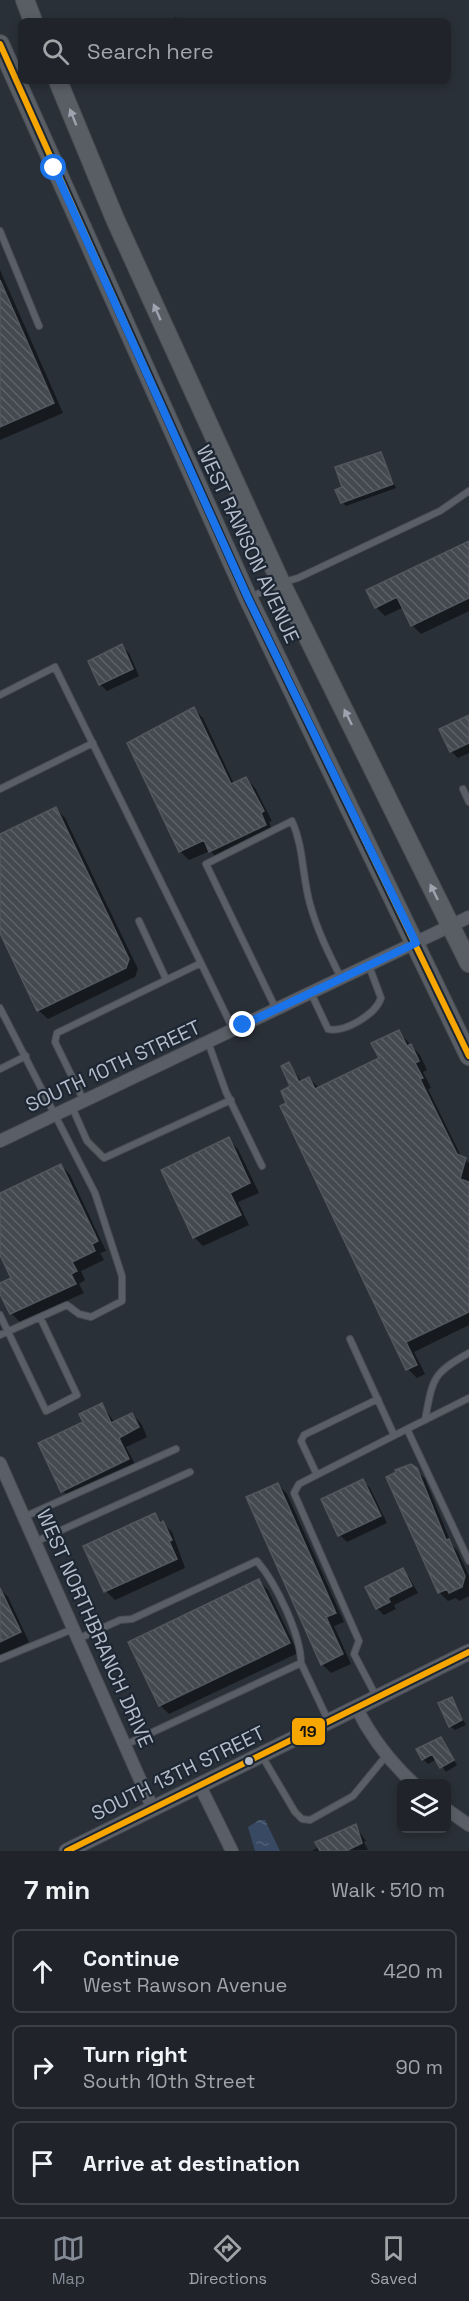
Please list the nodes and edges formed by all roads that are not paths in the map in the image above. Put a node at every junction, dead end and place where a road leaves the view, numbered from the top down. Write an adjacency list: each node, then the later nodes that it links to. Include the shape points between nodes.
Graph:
1 (25, 0): 2 (main road)
2 (32, 18)
3 (0, 44): 9 (main road, WEST RAWSON AVENUE)
4 (59, 84): 8 (main road, WEST RAWSON AVENUE, one-way to 4)
5 (0, 231): 6 (lane)
6 (39, 326)
7 (469, 493): 8 (lane)
8 (281, 583): 9 (lane); 17 (main road, WEST RAWSON AVENUE, one-way to 8)
9 (248, 598): 18 (main road, WEST RAWSON AVENUE)
10 (0, 695): 11 (lane, via 55,667)
11 (93, 743): 12 (lane); 19 (lane)
12 (0, 789)
13 (463, 789): 14 (lane)
14 (469, 802)
15 (469, 917): 17 (street, SOUTH 10TH STREET)
16 (139, 921): 22 (lane)
17 (451, 925): 18 (street, SOUTH 10TH STREET); 20 (main road, WEST RAWSON AVENUE)
18 (416, 943): 21 (street, SOUTH 10TH STREET); 30 (main road, WEST RAWSON AVENUE)
19 (201, 963): 22 (lane); 27 (lane)
20 (469, 963)
21 (369, 966): 23 (street, SOUTH 10TH STREET); 24 (lane, via 381,998 379,1005 336,1031 324,1023)
22 (166, 979): 33 (lane, via 57,1033 55,1042)
23 (341, 979): 24 (street, SOUTH 10TH STREET); 26 (lane, via 310,904 301,844 292,821 206,864)
24 (311, 993): 26 (street, SOUTH 10TH STREET)
25 (0, 1008): 29 (lane)
26 (276, 1010): 27 (street, SOUTH 10TH STREET)
27 (234, 1030): 28 (street, SOUTH 10TH STREET)
28 (208, 1042): 32 (lane); 33 (street, SOUTH 10TH STREET)
29 (26, 1056): 31 (lane); 34 (lane)
30 (469, 1056)
31 (0, 1069)
32 (231, 1100): 33 (lane, via 104,1158 87,1141); 36 (lane)
33 (78, 1104): 34 (street, SOUTH 10TH STREET)
34 (54, 1115): 35 (street, SOUTH 10TH STREET); 38 (lane, via 95,1193 122,1276 122,1301 90,1317 68,1305)
35 (0, 1141)
36 (262, 1166)
37 (0, 1315): 39 (lane)
38 (40, 1317): 39 (lane); 39 (lane, via 77,1395 46,1411)
39 (8, 1332): 40 (lane)
40 (0, 1335)
41 (350, 1339): 44 (lane)
42 (469, 1353): 45 (lane, via 436,1375)
43 (469, 1398): 45 (lane)
44 (378, 1399): 47 (lane); 51 (lane, via 304,1435 301,1441)
45 (425, 1420): 46 (lane)
46 (407, 1429): 47 (lane); 54 (lane)
47 (394, 1435): 51 (lane)
48 (176, 1449): 52 (lane)
49 (0, 1463): 52 (street, WEST NORTHBRANCH DRIVE)
50 (190, 1472): 53 (lane)
51 (316, 1474): 59 (lane, via 299,1484 294,1493 359,1641 354,1654)
52 (24, 1518): 53 (street, WEST NORTHBRANCH DRIVE)
53 (35, 1542): 55 (street, WEST NORTHBRANCH DRIVE)
54 (469, 1561)
55 (76, 1634): 57 (lane); 58 (lane, via 132,1619 257,1561 267,1573 301,1647); 62 (street, WEST NORTHBRANCH DRIVE)
56 (469, 1652): 59 (street, SOUTH 13TH STREET)
57 (0, 1659)
58 (301, 1663): 61 (lane); 62 (lane)
59 (376, 1697): 60 (street, SOUTH 13TH STREET)
60 (356, 1707): 61 (street, SOUTH 13TH STREET); 64 (street)
61 (328, 1721): 63 (street, SOUTH 13TH STREET)
62 (125, 1745): 67 (street, WEST NORTHBRANCH DRIVE)
63 (261, 1755): 64 (lane, via 295,1812 310,1820 353,1796); 66 (street, SOUTH 13TH STREET)
64 (386, 1756): 65 (street)
65 (409, 1779)
66 (200, 1786): 67 (street, SOUTH 13TH STREET); 71 (street)
67 (153, 1809): 70 (street, SOUTH 13TH STREET)
68 (451, 1812): 69 (street)
69 (469, 1825)
70 (67, 1851)
71 (232, 1851)

